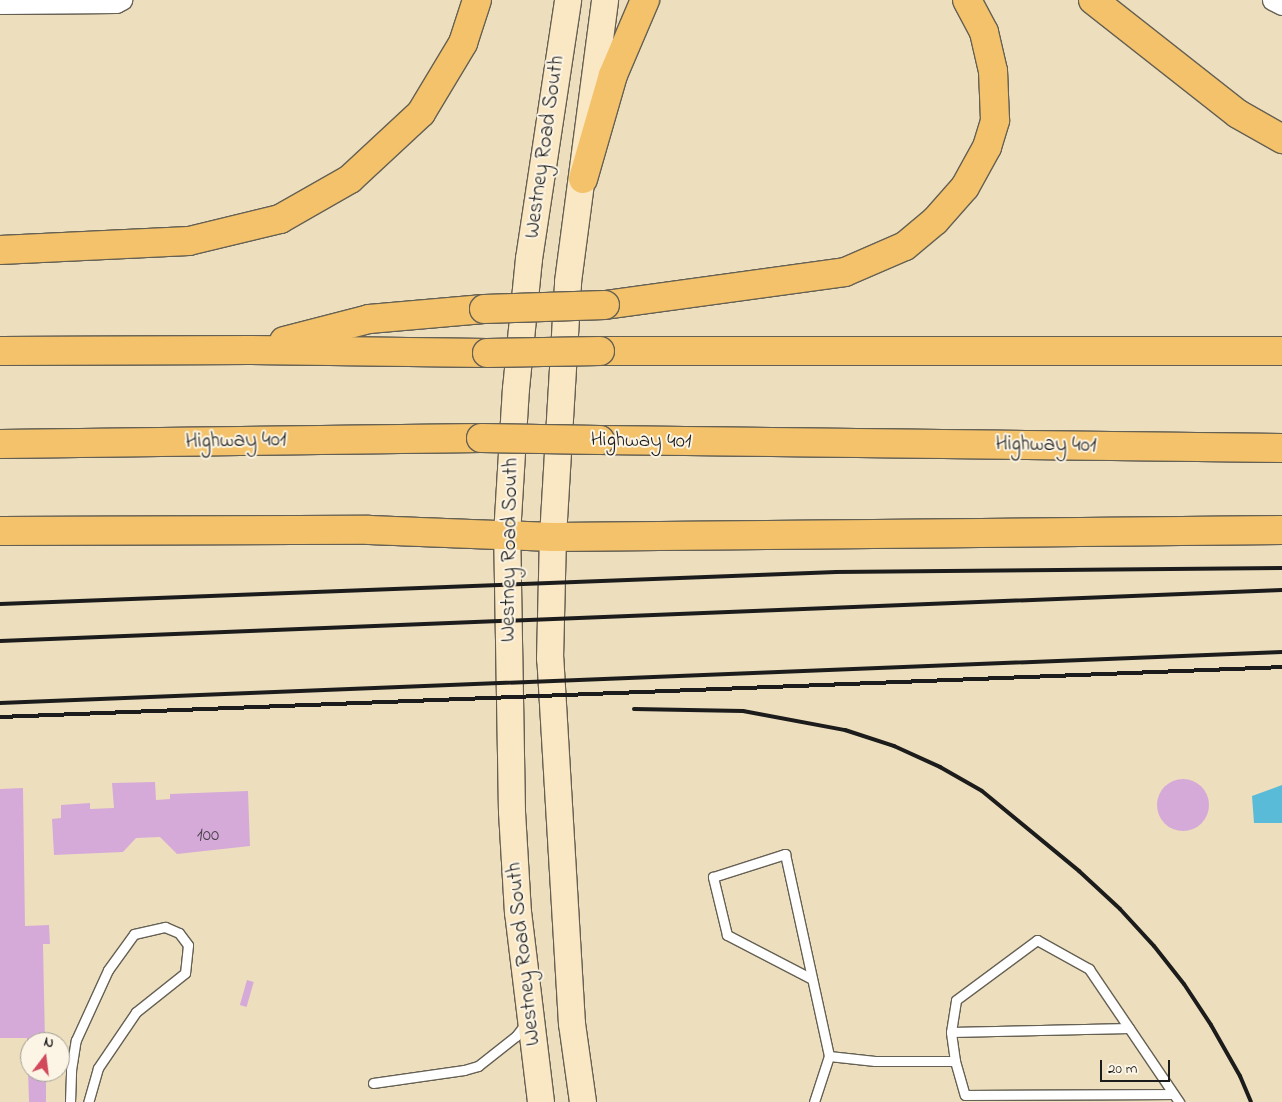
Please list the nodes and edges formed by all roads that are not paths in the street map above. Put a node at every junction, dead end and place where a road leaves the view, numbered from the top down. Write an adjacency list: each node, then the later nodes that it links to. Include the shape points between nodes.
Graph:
1 (122, 0): 9 (street, via 116,3)
2 (477, 0): 13 (highway, via 463,43 421,113 350,179 280,219 189,241)
3 (568, 0): 21 (main road, Westney Road South, via 529,259)
4 (605, 0): 12 (main road, Westney Road South)
5 (645, 0): 12 (highway, via 613,76)
6 (968, 0): 14 (highway, bridge, via 984,32 993,71 995,120 987,147 964,187 935,221 905,246 845,272 605,305 484,309 369,318)
7 (1092, 0): 11 (highway, via 1238,114)
8 (1272, 0): 10 (street)
9 (0, 4)
10 (1282, 5)
11 (1282, 139)
12 (583, 179): 22 (main road, Westney Road South, via 568,282)
13 (0, 250)
14 (251, 350): 15 (highway); 16 (highway, bridge, via 487,353)
15 (0, 351)
16 (1282, 351)
17 (0, 444): 18 (highway, Highway 401, bridge, via 481,438)
18 (1282, 448)
19 (1282, 530): 22 (highway)
20 (0, 531): 21 (highway, via 369,530)
21 (506, 535): 22 (highway); 24 (main road, Westney Road South, via 512,812)
22 (553, 536): 34 (main road, Westney Road South, via 550,669 571,1005)
23 (812, 980): 23 (lane, via 784,854 713,877 727,935); 27 (lane)
24 (529, 1019): 29 (lane, via 516,1036 478,1066); 33 (main road, Westney Road South)
25 (1129, 1028): 26 (lane); 26 (lane, via 1089,968 1037,940 956,1000); 30 (lane)
26 (951, 1032): 28 (lane)
27 (829, 1056): 28 (lane, via 875,1061); 35 (lane)
28 (955, 1061): 30 (lane, via 965,1096)
29 (373, 1083)
30 (1176, 1098)
31 (70, 1102): 32 (lane, via 76,1040 108,970 134,934 165,927 179,933 188,945 185,972 136,1012 98,1068)
32 (88, 1102)
33 (541, 1102)
34 (583, 1102)
35 (814, 1102)

